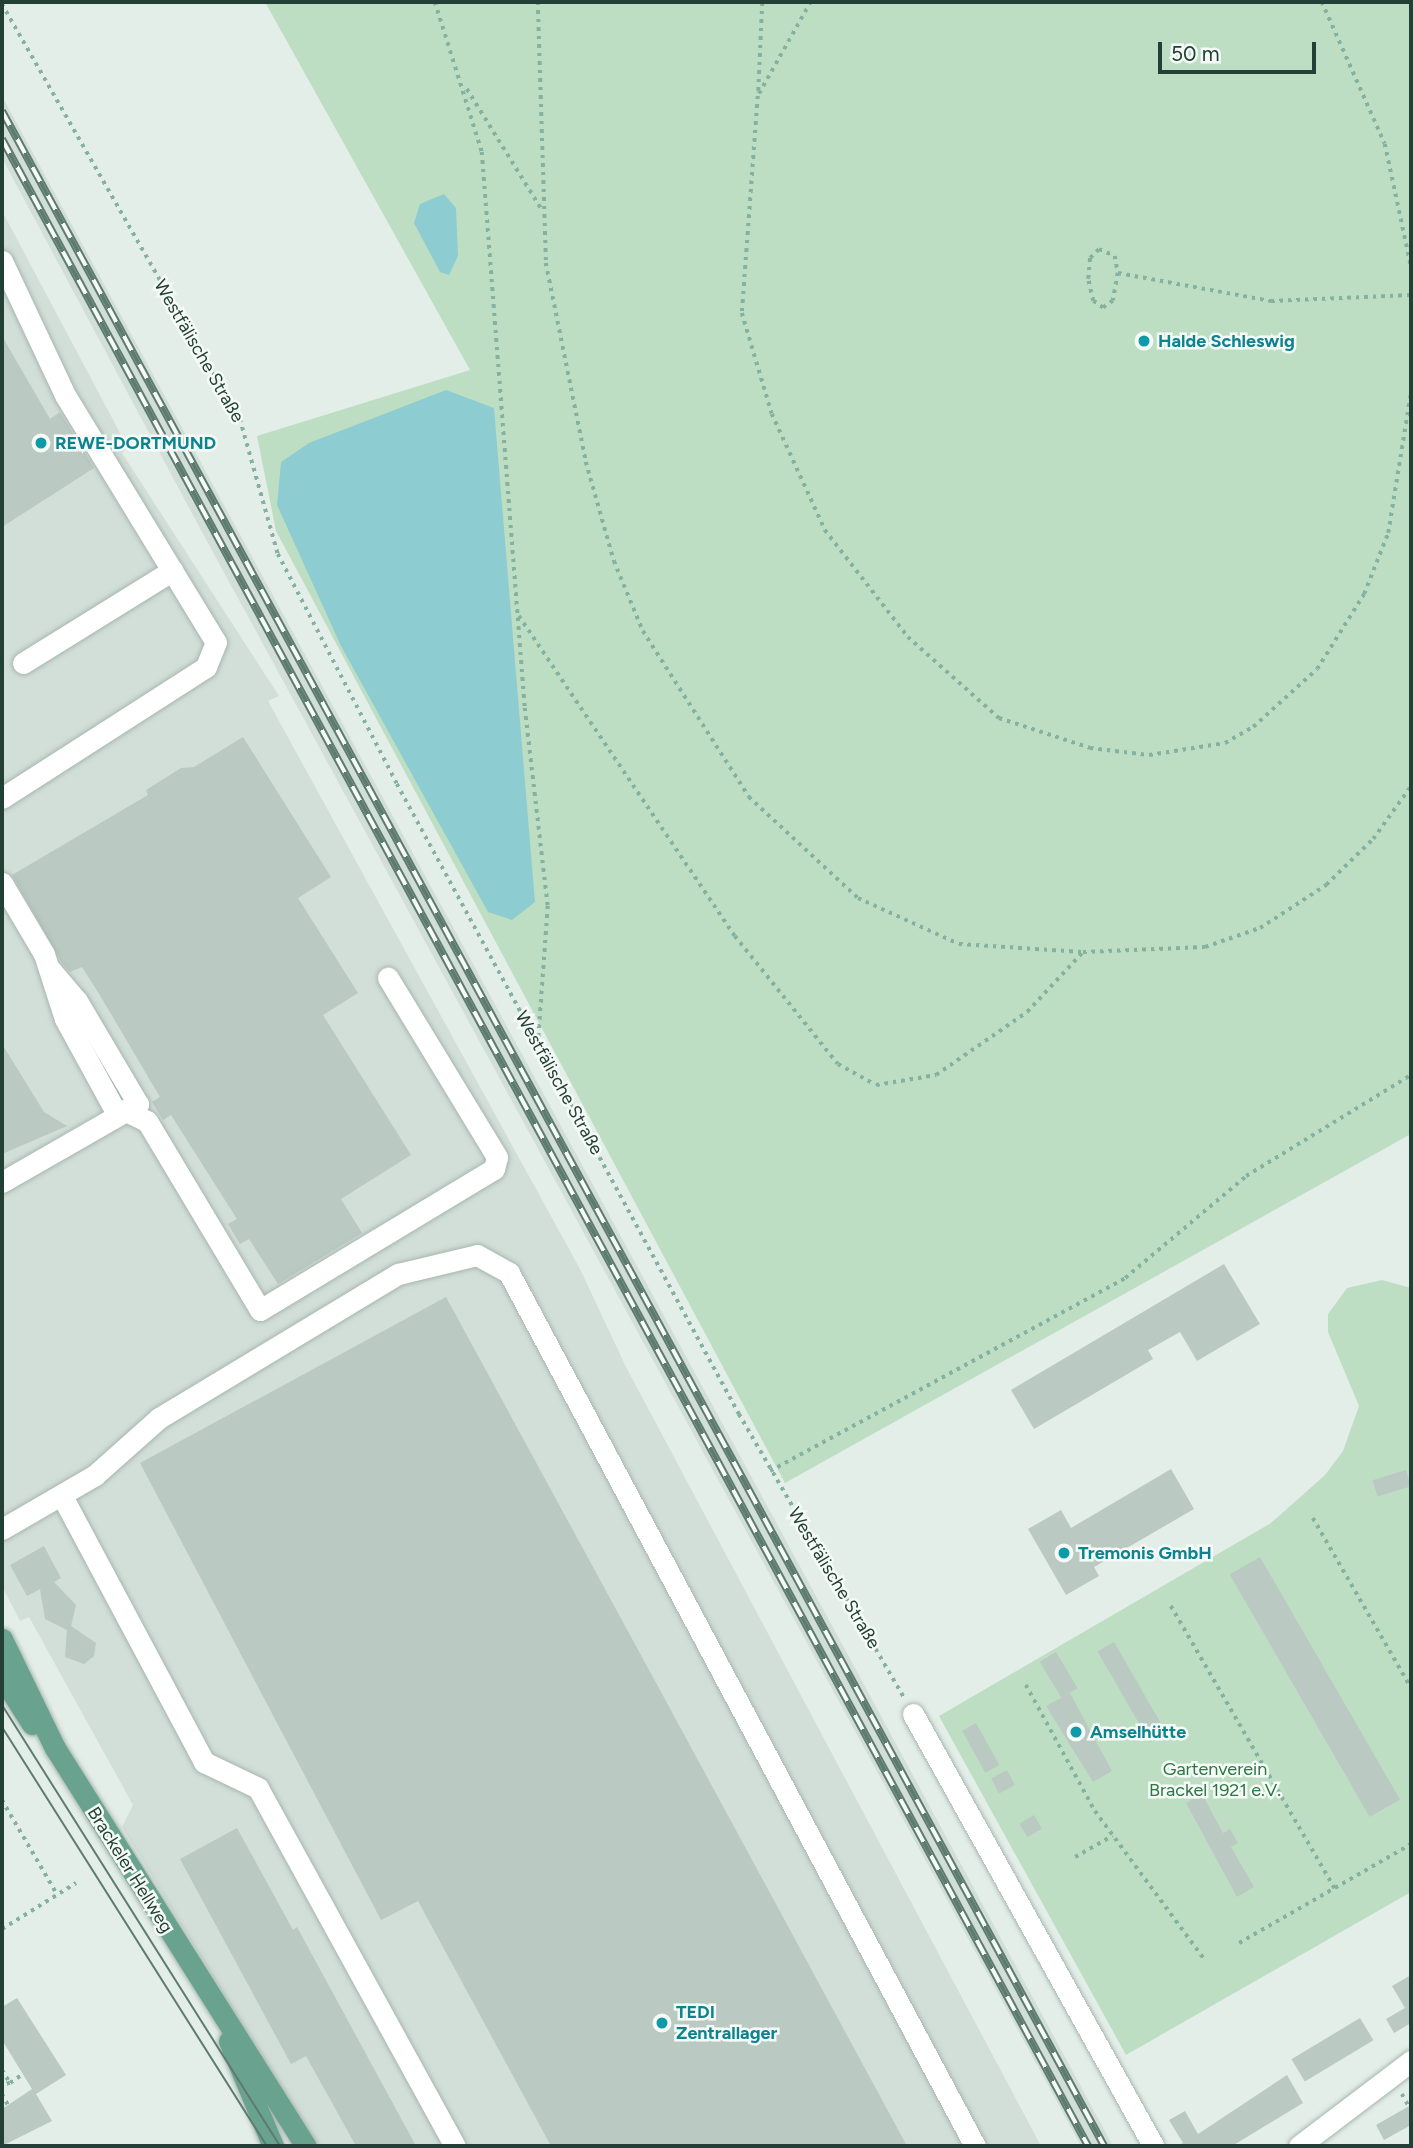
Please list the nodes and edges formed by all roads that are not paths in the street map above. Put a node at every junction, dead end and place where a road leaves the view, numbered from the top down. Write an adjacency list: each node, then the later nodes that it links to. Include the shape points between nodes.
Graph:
1 (2, 261): 2 (street, via 65,395)
2 (173, 570): 3 (street); 4 (street, via 216,642 206,667)
3 (23, 663)
4 (2, 798)
5 (2, 883): 7 (street, via 50,969 77,1001)
6 (388, 978): 7 (street, via 497,1157 494,1169 260,1310 147,1121)
7 (127, 1109): 8 (street)
8 (2, 1182)
9 (62, 1496): 10 (street); 21 (street, via 204,1762 258,1788); 22 (street, via 159,1418 398,1274 477,1255 509,1273)
10 (2, 1529)
11 (2, 1639): 14 (main road, Brackeler Hellweg)
12 (2, 1677): 14 (main road, Brackeler Hellweg)
13 (913, 1714): 23 (street)
14 (55, 1748): 15 (main road, Brackeler Hellweg)
15 (206, 1992): 17 (main road, Brackeler Hellweg); 18 (main road, Brackeler Hellweg)
16 (1411, 2060): 24 (street)
17 (246, 2082): 18 (main road, Brackeler Hellweg); 19 (main road, Brackeler Hellweg)
18 (294, 2127): 20 (main road, Brackeler Hellweg)
19 (273, 2146)
20 (306, 2146)
21 (455, 2146)
22 (975, 2146)
23 (1153, 2146)
24 (1299, 2146)

